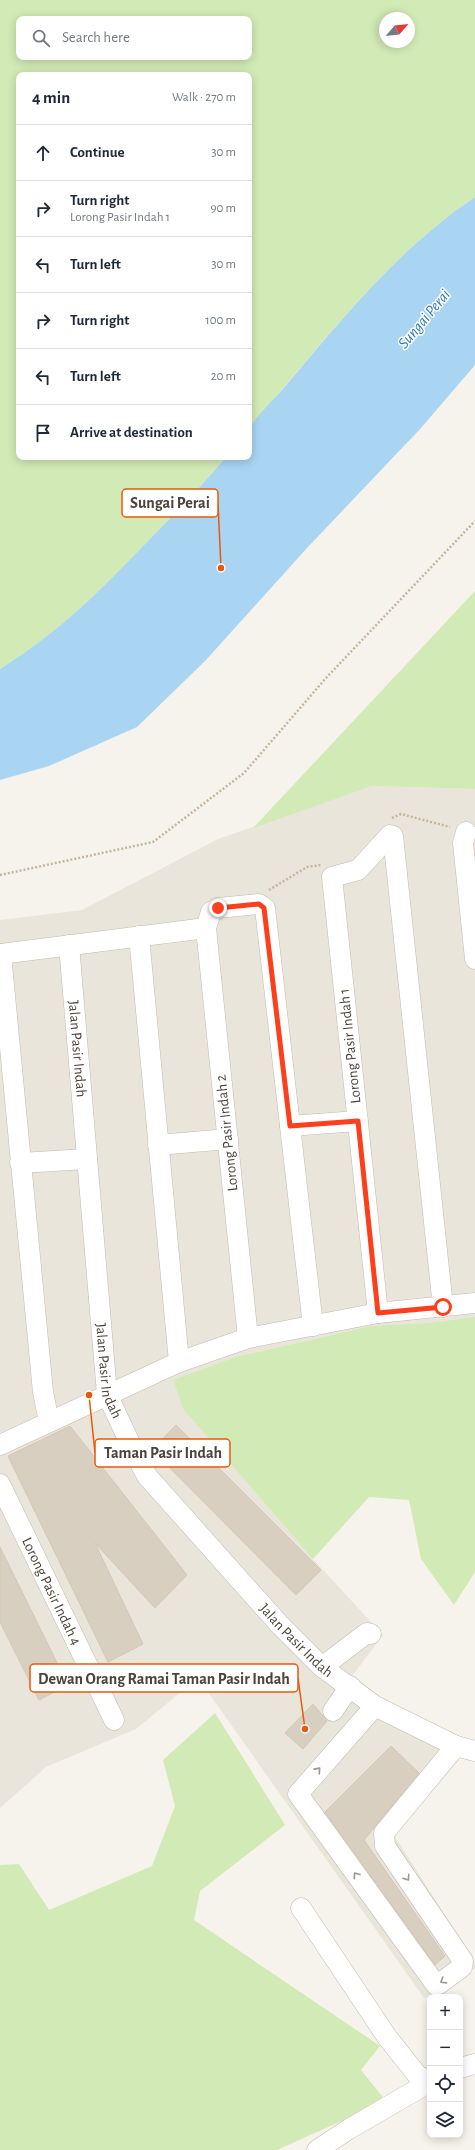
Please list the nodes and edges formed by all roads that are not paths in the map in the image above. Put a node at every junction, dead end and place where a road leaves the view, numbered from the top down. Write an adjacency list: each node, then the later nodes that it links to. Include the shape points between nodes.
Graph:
1 (466, 832): 5 (street, via 463,843)
2 (206, 928): 3 (street); 8 (street, via 211,912 218,908 259,904 264,908); 9 (street, Lorong Pasir Indah 2)
3 (138, 936): 4 (street); 10 (street)
4 (69, 945): 6 (street); 11 (street, Jalan Pasir Indah)
5 (474, 947)
6 (0, 954): 12 (street)
7 (358, 1121): 8 (street); 14 (street, Lorong Pasir Indah 1, via 333,880 334,876 358,870 390,834 393,836); 15 (street, Lorong Pasir Indah 1)
8 (290, 1126): 16 (street)
9 (228, 1139): 10 (street); 17 (street, Lorong Pasir Indah 2)
10 (158, 1145): 18 (street)
11 (87, 1159): 12 (street); 19 (street, Jalan Pasir Indah)
12 (20, 1163): 20 (street, via 43,1392)
13 (475, 1304): 14 (street)
14 (443, 1307): 15 (street)
15 (378, 1313): 16 (street)
16 (313, 1326): 17 (street)
17 (248, 1338): 18 (street)
18 (179, 1362): 19 (street)
19 (107, 1394): 20 (street); 24 (street, Jalan Pasir Indah, via 147,1476 279,1624)
20 (49, 1422): 21 (street)
21 (0, 1445)
22 (0, 1484): 28 (street, Lorong Pasir Indah 4)
23 (371, 1634): 24 (street, via 367,1633)
24 (322, 1667): 25 (street, Jalan Pasir Indah)
25 (350, 1686): 26 (street, Jalan Pasir Indah); 27 (street)
26 (376, 1706): 29 (street, Jalan Pasir Indah); 29 (street, one-way to 26, via 384,1833 385,1846 462,1961 462,1967 439,1984 434,1984 298,1794)
27 (333, 1711)
28 (114, 1720)
29 (456, 1746): 30 (street, Jalan Pasir Indah)
30 (475, 1751)
31 (301, 1908): 34 (street, via 387,2037 418,2076)
32 (475, 2064): 33 (street)
33 (463, 2067)
34 (427, 2080)
35 (427, 2083): 36 (street)
36 (317, 2150)

